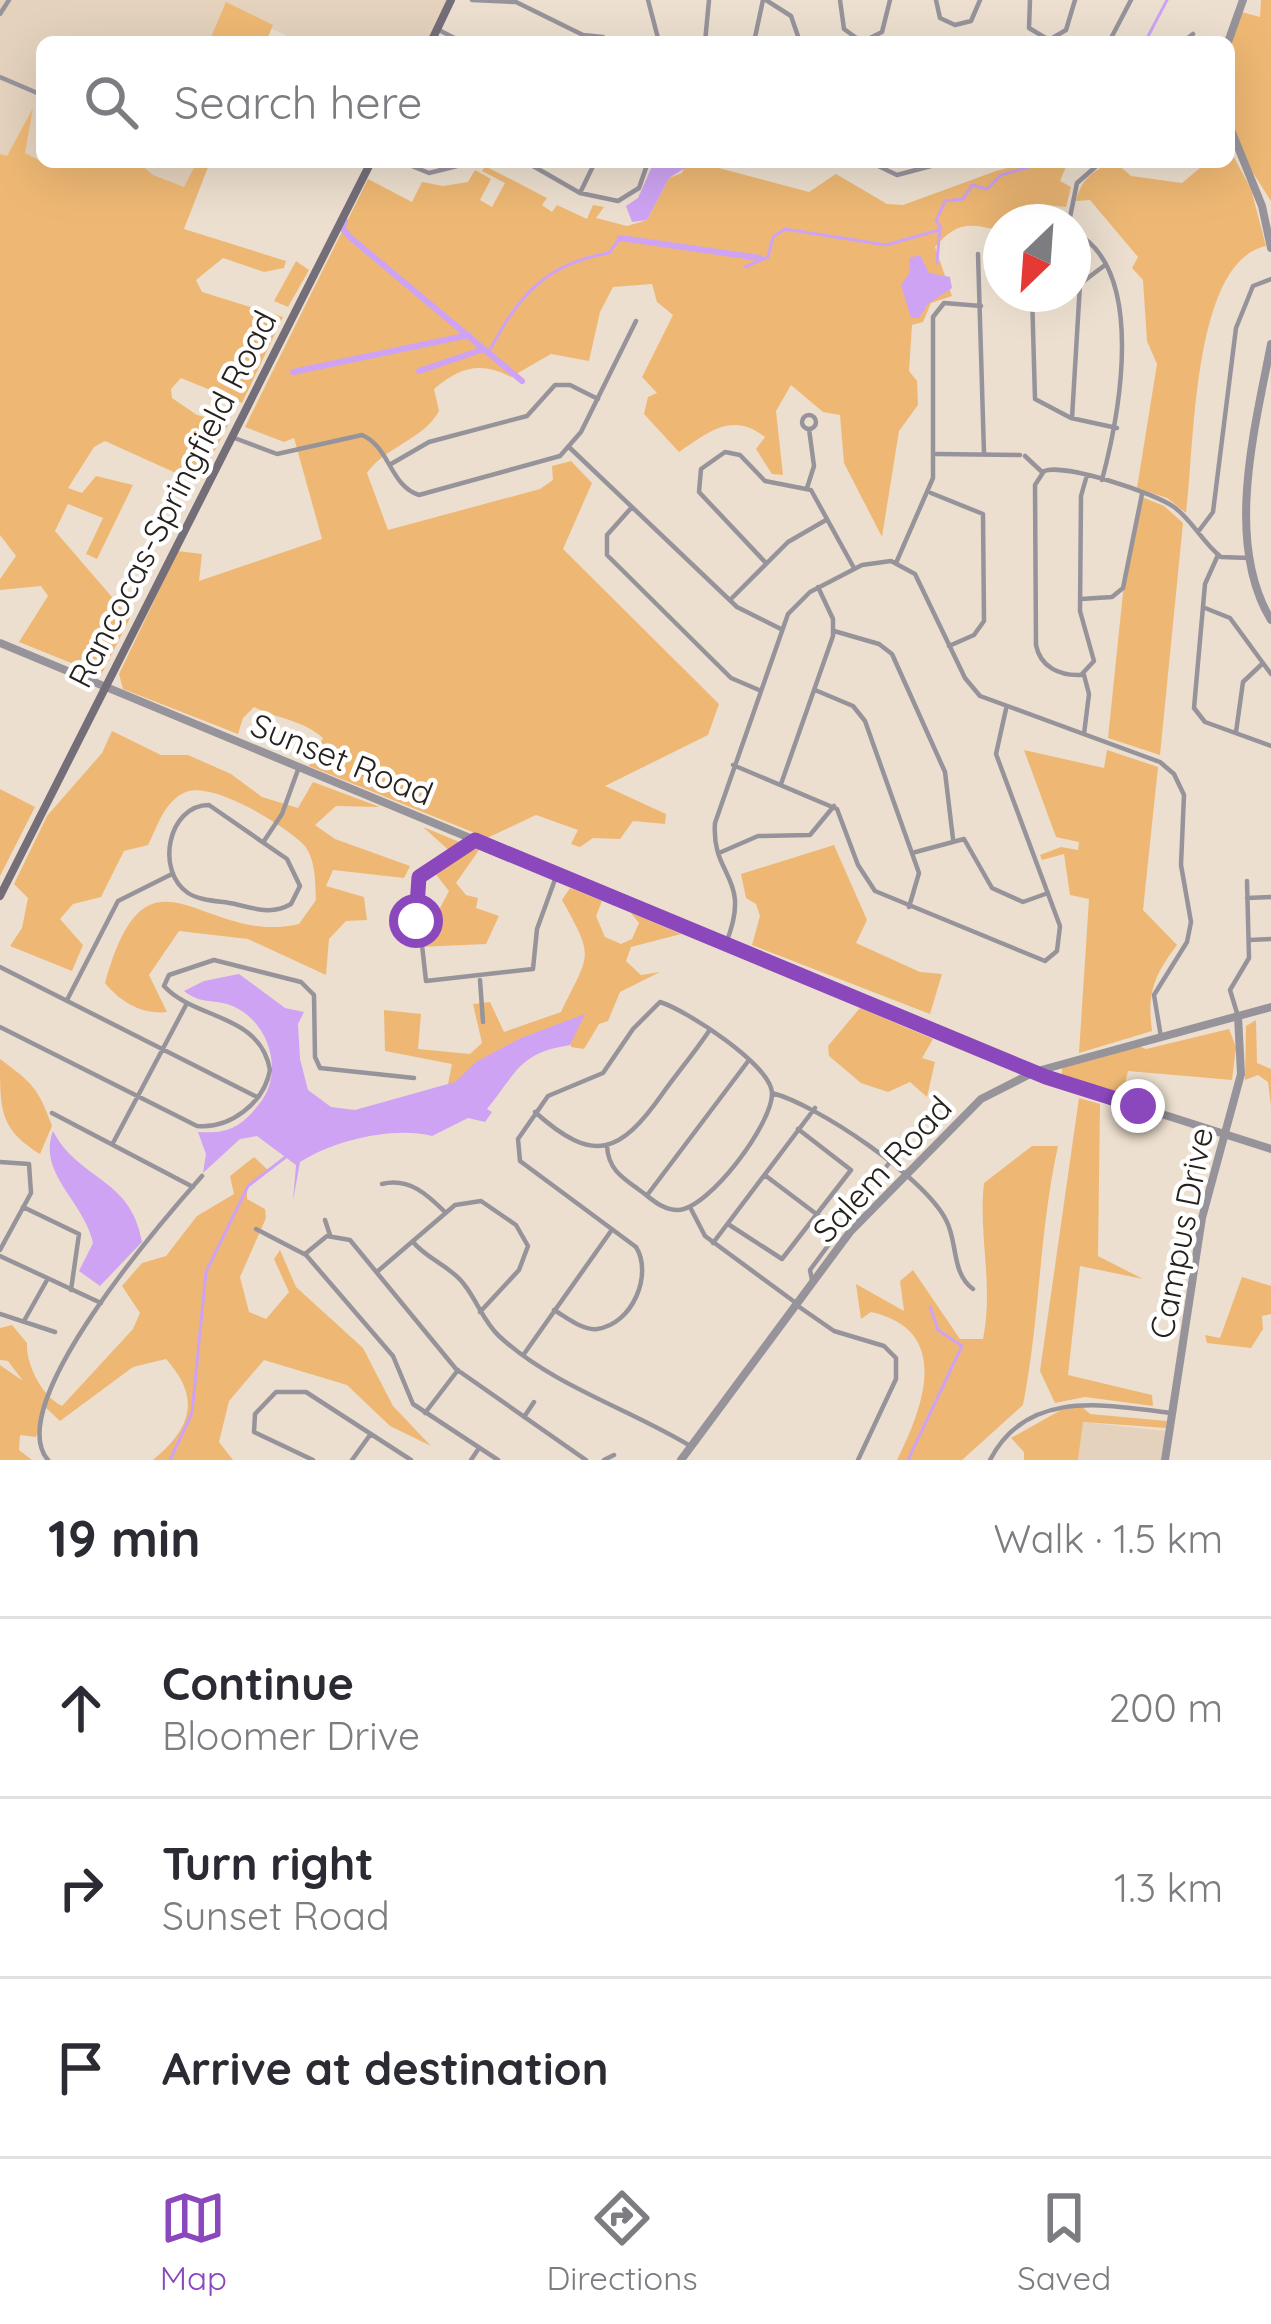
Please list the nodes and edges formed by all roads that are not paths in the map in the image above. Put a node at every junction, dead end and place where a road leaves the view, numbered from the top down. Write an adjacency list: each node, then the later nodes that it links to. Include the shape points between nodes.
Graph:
1 (9, 0): 15 (street)
2 (452, 0): 16 (main road)
3 (472, 0): 20 (street, via 516,2)
4 (648, 0): 21 (street)
5 (709, 0): 22 (street)
6 (765, 0): 23 (street); 24 (street, via 791,16)
7 (840, 0): 25 (street, via 844,29)
8 (890, 0): 26 (street, via 884,29)
9 (936, 0): 10 (street, via 940,18 955,25 971,21)
10 (980, 0)
11 (1030, 0): 27 (street, via 1029,28)
12 (1075, 0): 28 (street, via 1066,31)
13 (1131, 0): 29 (street)
14 (1243, 0): 31 (street)
15 (0, 14)
16 (437, 29): 18 (main road); 19 (street)
17 (1193, 34): 30 (street)
18 (433, 36)
19 (451, 36)
20 (593, 36)
21 (657, 36)
22 (706, 36)
23 (756, 36)
24 (798, 36)
25 (857, 36)
26 (874, 36)
27 (1042, 36)
28 (1057, 36)
29 (1112, 36)
30 (1191, 36)
31 (1230, 36)
32 (0, 77): 33 (street)
33 (36, 92)
34 (1235, 140): 48 (street)
35 (367, 168): 63 (main road, Rancocas-Springfield Road)
36 (417, 168): 37 (street)
37 (448, 168)
38 (536, 168): 46 (street)
39 (592, 168): 46 (street)
40 (646, 168): 46 (street, via 627,198)
41 (880, 168): 45 (street)
42 (894, 168): 45 (street)
43 (930, 168): 45 (street)
44 (1094, 168): 47 (street, via 1077,183)
45 (892, 174)
46 (580, 193)
47 (1073, 204)
48 (1269, 214): 49 (street)
49 (1271, 248)
50 (1091, 250): 52 (street)
51 (978, 254): 54 (street)
52 (1105, 265): 60 (street, via 1080,284); 61 (street, via 1119,295)
53 (1271, 279): 76 (street, via 1253,286 1238,322 1213,512)
54 (981, 306): 65 (street); 66 (street, via 944,303 934,313)
55 (1033, 312): 60 (street, via 1035,399)
56 (636, 321): 59 (street)
57 (1271, 344): 58 (street)
58 (1268, 377): 78 (street, via 1248,510)
59 (598, 399): 64 (street); 67 (street, via 555,385 527,416 429,442)
60 (1072, 418): 61 (street)
61 (1117, 428): 70 (street)
62 (809, 430): 71 (street, via 814,466)
63 (232, 437): 67 (street, via 277,454 362,435); 94 (main road, Rancocas-Springfield Road)
64 (570, 448): 67 (street, via 541,465 426,494 406,490); 74 (street)
65 (983, 453): 66 (street); 68 (street, via 1023,455)
66 (934, 454): 72 (street)
67 (389, 465)
68 (1042, 472): 69 (street, via 1057,467); 92 (street, via 1035,485 1036,651 1051,668)
69 (1087, 476): 70 (street); 83 (street)
70 (1102, 480): 73 (street)
71 (807, 488): 75 (street); 80 (street, via 765,482 731,452 699,472 702,498)
72 (929, 491): 79 (street); 90 (street, via 983,514 984,622)
73 (1142, 494): 76 (street, via 1174,507); 83 (street, via 1123,588 1108,598)
74 (632, 506): 84 (street); 95 (street, via 607,535 607,555 734,680)
75 (828, 519): 80 (street); 81 (street)
76 (1197, 534): 77 (street)
77 (1218, 555): 78 (street); 85 (street)
78 (1249, 558): 86 (street)
79 (896, 562): 81 (street); 90 (street, via 918,579)
80 (766, 563): 84 (street)
81 (854, 568): 82 (street)
82 (818, 587): 87 (street); 88 (street)
83 (1081, 598): 92 (street, via 1094,656)
84 (730, 600): 87 (street)
85 (1203, 608): 91 (street, via 1230,619); 98 (street, via 1194,708 1205,722)
86 (1271, 620)
87 (781, 628): 95 (street)
88 (834, 631): 96 (street); 105 (street, via 892,654 945,772)
89 (0, 643): 94 (street, Sunset Road)
90 (949, 646): 97 (street, via 975,692)
91 (1263, 663): 93 (street); 98 (street, via 1243,682)
92 (1084, 674): 99 (street)
93 (1271, 674)
94 (104, 687): 102 (street, Sunset Road); 113 (main road, Rancocas-Springfield Road)
95 (759, 690): 101 (street)
96 (815, 690): 103 (street); 108 (street, via 861,714)
97 (1006, 709): 99 (street); 114 (street, via 995,750)
98 (1236, 733): 100 (street)
99 (1084, 734): 130 (street, via 1164,764 1182,790 1190,930 1154,995)
100 (1271, 746)
101 (733, 765): 103 (street); 109 (street, via 715,823)
102 (299, 767): 106 (street, Sunset Road); 107 (street)
103 (782, 784): 104 (street)
104 (834, 806): 109 (street, via 810,835 758,836); 117 (street, via 867,883)
105 (953, 839): 108 (street); 114 (street, via 972,843 1000,893 1026,902)
106 (475, 840): 111 (street, Sunset Road); 122 (street, via 420,875 415,911 424,979)
107 (263, 841): 110 (street, via 218,808 194,807 169,848); 110 (street, via 298,873 295,900 281,909 195,896)
108 (912, 853): 117 (street, via 919,880)
109 (719, 854): 120 (street, via 739,902)
110 (172, 874): 123 (street, via 118,901)
111 (557, 874): 120 (street, Sunset Road); 122 (street, via 537,928 535,968)
112 (1247, 881): 116 (street)
113 (1, 890)
114 (1048, 893): 117 (street, via 1060,935 1055,955 1043,961)
115 (1271, 897): 116 (street)
116 (1247, 898): 119 (street)
117 (909, 907)
118 (1271, 939): 119 (street)
119 (1249, 940): 126 (street, via 1248,962 1230,990)
120 (726, 944): 134 (street, Sunset Road)
121 (0, 967): 123 (street)
122 (480, 978): 127 (street)
123 (67, 1000): 131 (street)
124 (187, 1004): 131 (street); 135 (street, via 164,981 209,960 298,981 314,995 320,1067); 139 (street, via 226,1016 265,1053 269,1074)
125 (1271, 1007): 126 (street, Salem Road)
126 (1238, 1016): 130 (street, Salem Road); 144 (street, Campus Drive, via 1243,1062)
127 (483, 1022)
128 (0, 1027): 138 (street)
129 (709, 1031): 132 (street); 141 (street, via 662,1002 603,1073 551,1094); 146 (street, via 637,1129)
130 (1161, 1037): 133 (street, Salem Road)
131 (163, 1049): 138 (street); 139 (street)
132 (749, 1060): 137 (street); 155 (street)
133 (1063, 1063): 134 (street, Salem Road); 136 (street, via 1057,1074)
134 (1034, 1072): 136 (street, Sunset Road); 151 (street, Salem Road, via 976,1103)
135 (414, 1078)
136 (1066, 1084): 144 (street, Sunset Road)
137 (772, 1094): 140 (street); 157 (street, via 753,1137)
138 (137, 1097): 139 (street, via 200,1127 220,1125); 145 (street)
139 (258, 1097)
140 (815, 1108): 143 (street); 149 (street)
141 (535, 1112): 146 (street, via 582,1145); 163 (street, via 518,1156)
142 (52, 1113): 145 (street)
143 (798, 1130): 150 (street); 159 (street, via 851,1170)
144 (1223, 1134): 147 (street, Sunset Road); 185 (street, Campus Drive, via 1199,1231)
145 (113, 1143): 154 (street)
146 (608, 1146): 155 (street, via 616,1173)
147 (1271, 1149)
148 (0, 1162): 156 (street, via 29,1164 33,1185)
149 (889, 1162): 151 (street); 171 (street, via 811,1270)
150 (764, 1175): 159 (street); 161 (street)
151 (902, 1176): 171 (street, Salem Road); 172 (street, via 941,1211 960,1276)
152 (202, 1177): 154 (street)
153 (382, 1184): 158 (street, via 422,1190)
154 (193, 1187): 174 (street)
155 (647, 1196): 157 (street, via 665,1208)
156 (23, 1207): 167 (street); 173 (street, via 79,1234)
157 (691, 1208): 166 (street)
158 (446, 1213): 165 (street); 177 (street, via 462,1201 481,1201 527,1243 521,1267)
159 (819, 1216): 161 (street, via 782,1259)
160 (326, 1220): 164 (street)
161 (728, 1224): 166 (street)
162 (256, 1229): 168 (street)
163 (611, 1230): 176 (street); 176 (street, via 646,1262 632,1301 604,1328 590,1330)
164 (330, 1235): 168 (street); 169 (street, via 353,1242)
165 (413, 1242): 169 (street); 177 (street, via 462,1281)
166 (713, 1243): 175 (street)
167 (0, 1253): 170 (street)
168 (305, 1254): 184 (street, via 393,1356 406,1397)
169 (378, 1271): 182 (street)
170 (47, 1280): 173 (street); 179 (street)
171 (813, 1281): 175 (street, Salem Road)
172 (973, 1289)
173 (71, 1290): 174 (street)
174 (101, 1303): 191 (street, via 39,1414 38,1443)
175 (796, 1304): 188 (street, Salem Road); 200 (street, via 896,1358 896,1379)
176 (554, 1310): 181 (street)
177 (480, 1312): 181 (street)
178 (0, 1314): 179 (street)
179 (24, 1321): 180 (street)
180 (55, 1332)
181 (524, 1354): 188 (street)
182 (458, 1370): 184 (street); 186 (street)
183 (534, 1402): 186 (street)
184 (425, 1413): 189 (street)
185 (1172, 1413): 201 (street, via 1064,1404 1016,1427); 202 (street, Campus Drive)
186 (524, 1417): 197 (street)
187 (371, 1434): 192 (street, via 306,1392 276,1392 255,1414 254,1432); 193 (street); 194 (street)
188 (692, 1447): 199 (street, Salem Road)
189 (479, 1448): 195 (street); 196 (street)
190 (614, 1455): 198 (street)
191 (48, 1460)
192 (313, 1460)
193 (352, 1460)
194 (410, 1460)
195 (471, 1460)
196 (498, 1460)
197 (586, 1460)
198 (604, 1460)
199 (681, 1460)
200 (859, 1460)
201 (990, 1460)
202 (1166, 1460)

